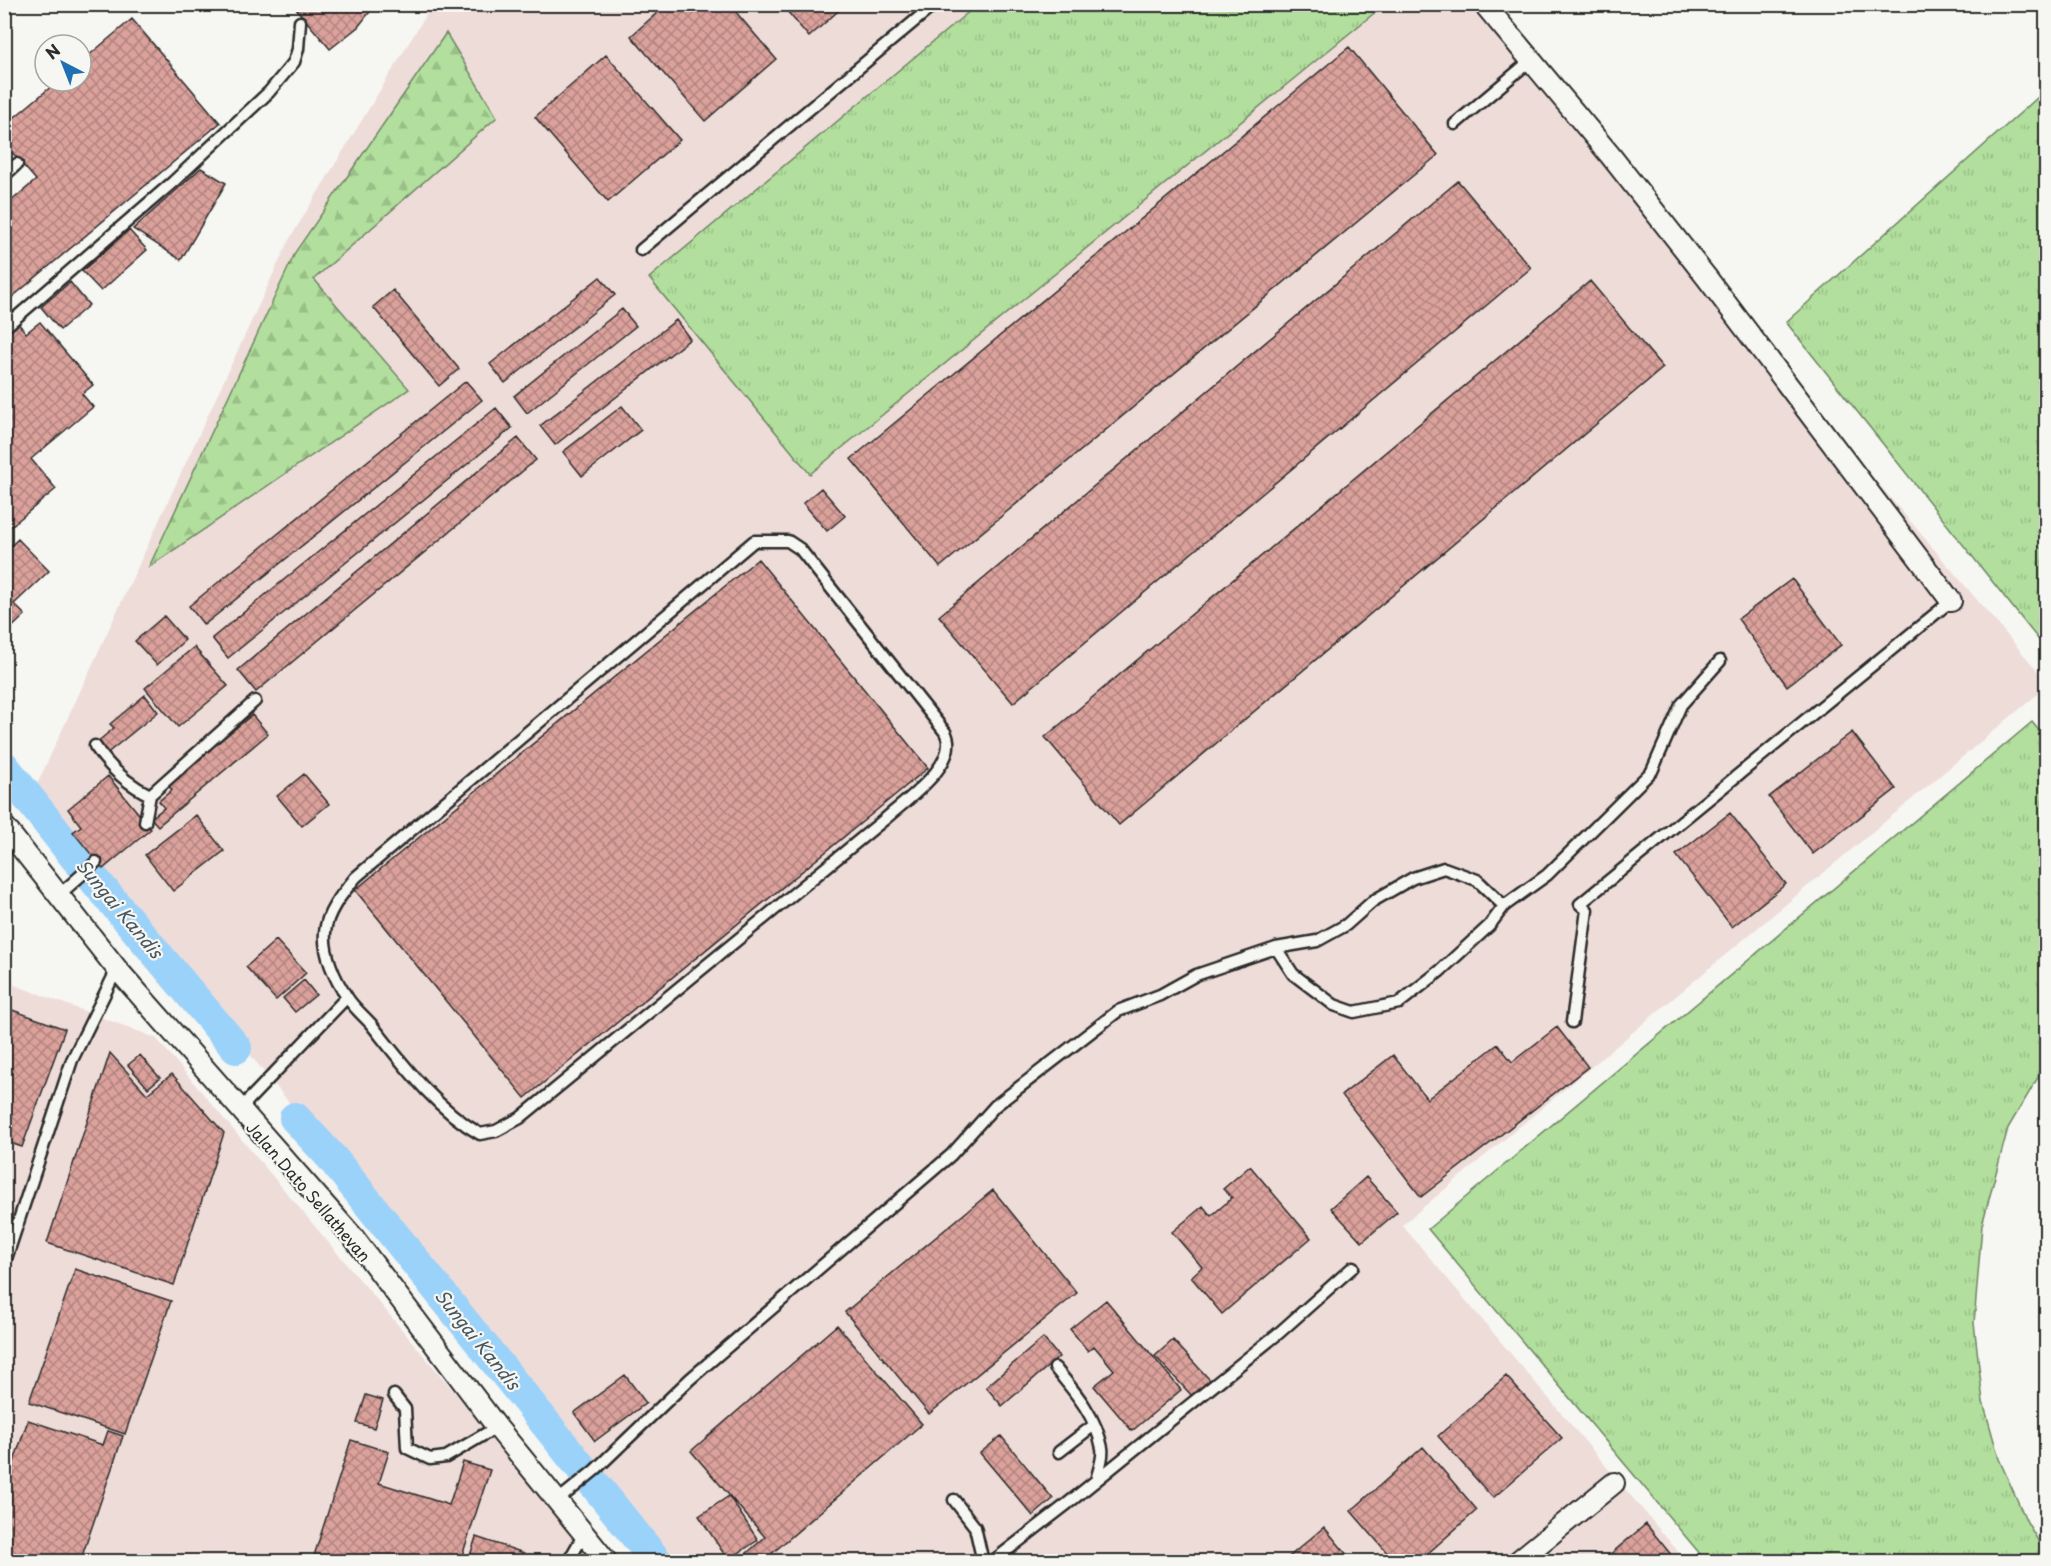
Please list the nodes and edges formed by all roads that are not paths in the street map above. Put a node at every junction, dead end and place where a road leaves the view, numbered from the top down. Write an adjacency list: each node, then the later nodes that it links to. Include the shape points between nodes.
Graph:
1 (935, 4): 8 (lane)
2 (1484, 4): 4 (street)
3 (300, 22): 9 (lane, via 294,62 270,92)
4 (1530, 61): 5 (lane); 10 (street, via 1707,278)
5 (1455, 124)
6 (17, 164): 7 (lane)
7 (4, 176)
8 (641, 250)
9 (4, 328)
10 (1951, 601): 23 (lane, via 1580,904 1587,910)
11 (1720, 662): 19 (lane, via 1681,705 1652,771 1547,876)
12 (255, 701): 14 (lane)
13 (95, 746): 14 (lane, via 118,774)
14 (150, 795): 15 (lane)
15 (145, 822)
16 (4, 826): 18 (street, Jalan Dato Sellathevan)
17 (95, 863): 18 (lane)
18 (59, 895): 21 (street, Jalan Dato Sellathevan)
19 (1504, 906): 20 (lane, via 1477,880 1444,868 1413,878 1317,941); 20 (lane, via 1440,971 1399,1003 1354,1012 1334,1005 1293,974)
20 (1275, 948): 34 (lane, via 1196,975 1160,995 1118,1011 1051,1061 995,1106 951,1155 690,1379)
21 (117, 969): 24 (street, Jalan Dato Sellathevan); 25 (lane, via 72,1060)
22 (347, 997): 22 (lane, via 331,966 325,932 340,896 356,877 754,541 788,541 800,549 951,742 940,769 885,819 520,1118 496,1131 480,1134 436,1101); 24 (lane)
23 (1572, 1022)
24 (239, 1110): 30 (street, Jalan Dato Sellathevan, via 354,1238)
25 (4, 1265)
26 (1353, 1267): 32 (lane, via 1280,1332)
27 (1055, 1368): 29 (lane, via 1084,1403)
28 (394, 1395): 30 (lane, via 405,1409 407,1448 430,1460 446,1457)
29 (1094, 1425): 31 (lane); 32 (lane, via 1102,1450)
30 (497, 1427): 34 (street, Jalan Dato Sellathevan)
31 (1059, 1452)
32 (1096, 1481): 40 (lane)
33 (1614, 1483): 41 (street)
34 (565, 1495): 36 (street, Jalan Dato Sellathevan)
35 (954, 1500): 39 (lane, via 975,1527)
36 (584, 1534): 37 (lane); 38 (street, Jalan Dato Sellathevan)
37 (568, 1562)
38 (607, 1562)
39 (983, 1562)
40 (992, 1562)
41 (1517, 1562)

